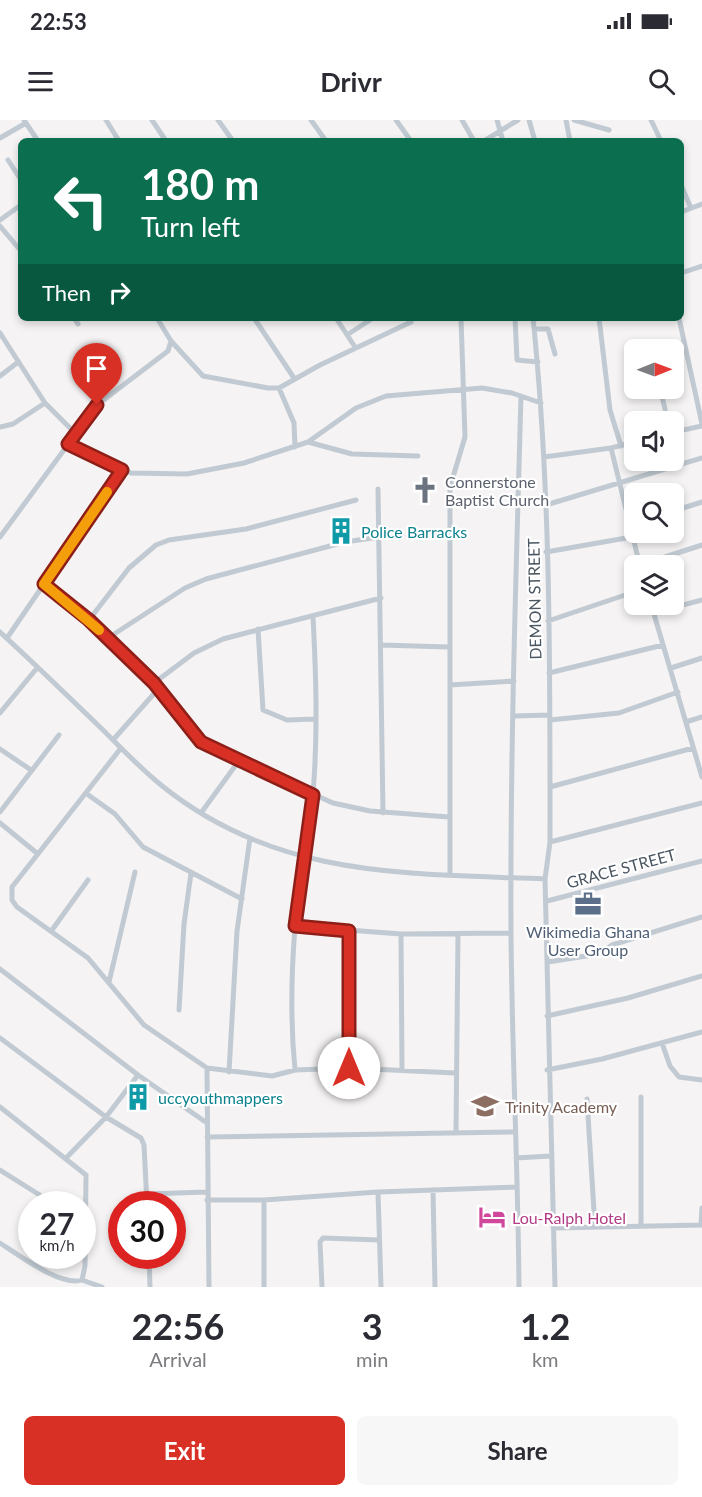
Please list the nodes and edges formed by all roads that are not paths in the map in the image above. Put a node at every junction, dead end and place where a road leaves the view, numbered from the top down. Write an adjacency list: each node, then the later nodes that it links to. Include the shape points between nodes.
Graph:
1 (105, 120): 18 (street)
2 (152, 120): 19 (street)
3 (218, 120): 20 (street)
4 (311, 120): 21 (street)
5 (396, 120): 22 (street)
6 (462, 120): 23 (street)
7 (497, 120): 15 (street)
8 (518, 120): 15 (street)
9 (529, 120): 26 (street)
10 (566, 120): 27 (street)
11 (574, 120): 14 (street)
12 (651, 120): 28 (street)
13 (25, 122): 16 (street); 17 (street)
14 (609, 130)
15 (499, 132): 24 (street); 25 (street)
16 (0, 138)
17 (36, 138)
18 (117, 138)
19 (164, 138)
20 (231, 138)
21 (324, 138)
22 (409, 138)
23 (472, 138)
24 (489, 138)
25 (502, 138)
26 (534, 138)
27 (569, 138)
28 (660, 138)
29 (8, 160): 30 (street)
30 (18, 175)
31 (684, 192): 34 (street)
32 (702, 204): 34 (street)
33 (18, 207): 36 (street)
34 (691, 208): 35 (street)
35 (684, 211)
36 (0, 220)
37 (0, 226): 38 (street)
38 (18, 247)
39 (702, 267): 40 (street)
40 (684, 272)
41 (159, 321): 55 (street)
42 (256, 321): 62 (street)
43 (338, 321): 53 (street)
44 (368, 321): 53 (street)
45 (461, 321): 64 (street)
46 (514, 321): 59 (street, via 517,360)
47 (533, 321): 51 (street, DEMON STREET)
48 (599, 321): 75 (street, via 610,410)
49 (680, 321): 54 (street)
50 (411, 322): 57 (street)
51 (534, 329): 58 (street, via 548,329); 59 (street, DEMON STREET)
52 (0, 333): 60 (street)
53 (347, 335): 57 (street)
54 (683, 339)
55 (171, 341): 63 (street, via 203,376); 71 (street, via 168,351 101,400)
56 (684, 343): 68 (street)
57 (355, 347): 62 (street)
58 (555, 354)
59 (538, 362): 67 (street, DEMON STREET)
60 (17, 363): 61 (street); 66 (street)
61 (0, 376)
62 (294, 378): 63 (street)
63 (279, 388): 76 (street, via 294,423)
64 (464, 389): 65 (street, via 482,388); 72 (street, via 404,393 375,400 337,420); 110 (street, via 465,442 450,487)
65 (521, 396): 67 (street); 115 (street)
66 (45, 403): 69 (street, via 13,424); 71 (street)
67 (541, 403): 79 (street, DEMON STREET)
68 (702, 425): 70 (street)
69 (0, 427)
70 (684, 430)
71 (75, 434): 73 (street)
72 (308, 442): 76 (street); 78 (street, via 352,454)
73 (68, 444): 81 (street); 89 (street)
74 (624, 445): 75 (street)
75 (621, 446): 77 (street)
76 (295, 447): 81 (street, via 203,472 147,475)
77 (611, 448): 79 (street); 82 (street)
78 (418, 456)
79 (544, 457): 87 (street, DEMON STREET)
80 (702, 458): 82 (street)
81 (122, 470): 95 (street)
82 (618, 482): 85 (street); 87 (street)
83 (378, 489): 90 (street)
84 (356, 500): 102 (street, via 246,529 156,545 129,568)
85 (624, 500)
86 (702, 502): 88 (street)
87 (546, 505): 93 (street, DEMON STREET)
88 (684, 508)
89 (0, 537)
90 (379, 537): 97 (street); 107 (street, via 345,542 206,579 185,588)
91 (624, 538): 93 (street)
92 (702, 545): 94 (street)
93 (546, 552): 103 (street, DEMON STREET)
94 (671, 555)
95 (44, 584): 102 (street); 106 (street)
96 (624, 595): 103 (street)
97 (381, 598): 101 (street); 108 (street)
98 (702, 600): 99 (street)
99 (684, 605)
100 (654, 615): 109 (street)
101 (313, 616): 104 (street); 123 (street)
102 (89, 620): 107 (street)
103 (548, 621): 114 (street, DEMON STREET)
104 (258, 629): 117 (street, via 207,646); 123 (street, via 262,710 287,720)
105 (0, 632): 106 (street)
106 (7, 638): 112 (street)
107 (108, 638): 117 (street)
108 (381, 645): 110 (street); 139 (street)
109 (663, 645): 113 (street); 114 (street)
110 (449, 647): 116 (street)
111 (702, 658): 113 (street)
112 (37, 668): 119 (street); 126 (street)
113 (670, 668): 118 (street)
114 (549, 673): 122 (street, DEMON STREET)
115 (514, 681): 116 (street); 120 (street)
116 (450, 685): 140 (street)
117 (156, 686): 126 (street); 130 (street, via 201,742)
118 (678, 692): 122 (street, via 619,713); 124 (street)
119 (0, 713)
120 (514, 716): 122 (street); 150 (street)
121 (702, 717): 124 (street)
122 (550, 718): 133 (street, DEMON STREET)
123 (316, 719): 135 (street)
124 (686, 722): 128 (street)
125 (58, 735): 131 (street)
126 (113, 740): 127 (street)
127 (121, 748): 134 (street); 138 (street, via 161,786)
128 (693, 748): 132 (street); 133 (street)
129 (0, 749): 131 (street)
130 (238, 762): 135 (street); 138 (street)
131 (31, 770): 137 (street)
132 (702, 773)
133 (550, 787): 143 (street, DEMON STREET)
134 (87, 794): 144 (street); 148 (street, via 115,814 143,847)
135 (313, 795): 139 (street, via 351,808); 145 (street)
136 (702, 803): 143 (street)
137 (0, 812)
138 (201, 813): 142 (street)
139 (383, 813): 140 (street)
140 (449, 817): 149 (street)
141 (0, 824): 144 (street)
142 (250, 838): 145 (street); 153 (street)
143 (549, 842): 151 (street, DEMON STREET)
144 (38, 854): 157 (street, via 12,887 12,900)
145 (303, 856): 149 (street, via 364,870); 156 (street)
146 (702, 861): 154 (street, GRACE STREET)
147 (135, 872): 165 (street)
148 (191, 873): 153 (street); 166 (street)
149 (450, 875): 150 (street)
150 (511, 878): 151 (street); 159 (street)
151 (545, 879): 154 (street, DEMON STREET)
152 (88, 880): 157 (street)
153 (242, 898): 176 (street)
154 (547, 901): 162 (street, DEMON STREET)
155 (702, 917): 162 (street, via 612,945 599,954)
156 (295, 926): 158 (street); 174 (street, via 291,1002)
157 (52, 930): 165 (street, via 88,958)
158 (349, 931): 160 (street); 172 (street)
159 (511, 933): 161 (street); 186 (street)
160 (401, 934): 161 (street); 173 (street)
161 (458, 934): 177 (street)
162 (548, 962): 167 (street, DEMON STREET)
163 (0, 969): 178 (street)
164 (702, 976): 167 (street)
165 (109, 982): 171 (street, via 144,1025)
166 (178, 1010)
167 (547, 1016): 175 (street, DEMON STREET)
168 (702, 1032): 170 (street)
169 (0, 1038): 183 (street)
170 (662, 1043): 175 (street); 179 (street, via 670,1066 679,1077)
171 (207, 1068): 176 (street); 184 (street)
172 (349, 1068): 173 (street); 174 (street)
173 (402, 1069): 177 (street)
174 (295, 1070): 176 (street, via 272,1076)
175 (548, 1070): 188 (street, DEMON STREET)
176 (230, 1072)
177 (455, 1072): 185 (street)
178 (138, 1075): 183 (street); 184 (street)
179 (702, 1080)
180 (640, 1097): 204 (street)
181 (587, 1099): 205 (street)
182 (0, 1107): 189 (street)
183 (106, 1117): 189 (street); 196 (street, via 143,1142)
184 (207, 1123): 187 (street)
185 (456, 1132): 186 (street); 187 (street)
186 (515, 1132): 190 (street)
187 (207, 1137): 197 (street)
188 (550, 1156): 190 (street); 206 (street, DEMON STREET)
189 (68, 1157): 195 (street, via 86,1174)
190 (516, 1158): 192 (street)
191 (0, 1170): 194 (street)
192 (516, 1187): 193 (street); 219 (street)
193 (433, 1190): 198 (street); 218 (street)
194 (33, 1191)
195 (85, 1191)
196 (146, 1191)
197 (207, 1192): 199 (street); 200 (street)
198 (378, 1192): 201 (street); 207 (street)
199 (186, 1193)
200 (207, 1200): 201 (street); 214 (street)
201 (264, 1200): 215 (street)
202 (702, 1208): 203 (street)
203 (701, 1225): 204 (street)
204 (641, 1226): 205 (street)
205 (595, 1227): 206 (street)
206 (553, 1228): 220 (street, DEMON STREET)
207 (379, 1240): 216 (street, via 323,1238); 217 (street)
208 (0, 1243): 211 (street, via 53,1276 67,1282)
209 (82, 1269): 211 (street)
210 (149, 1269): 213 (street)
211 (82, 1280): 212 (street)
212 (102, 1287)
213 (150, 1287)
214 (209, 1287)
215 (264, 1287)
216 (322, 1287)
217 (381, 1287)
218 (435, 1287)
219 (519, 1287)
220 (555, 1287)

